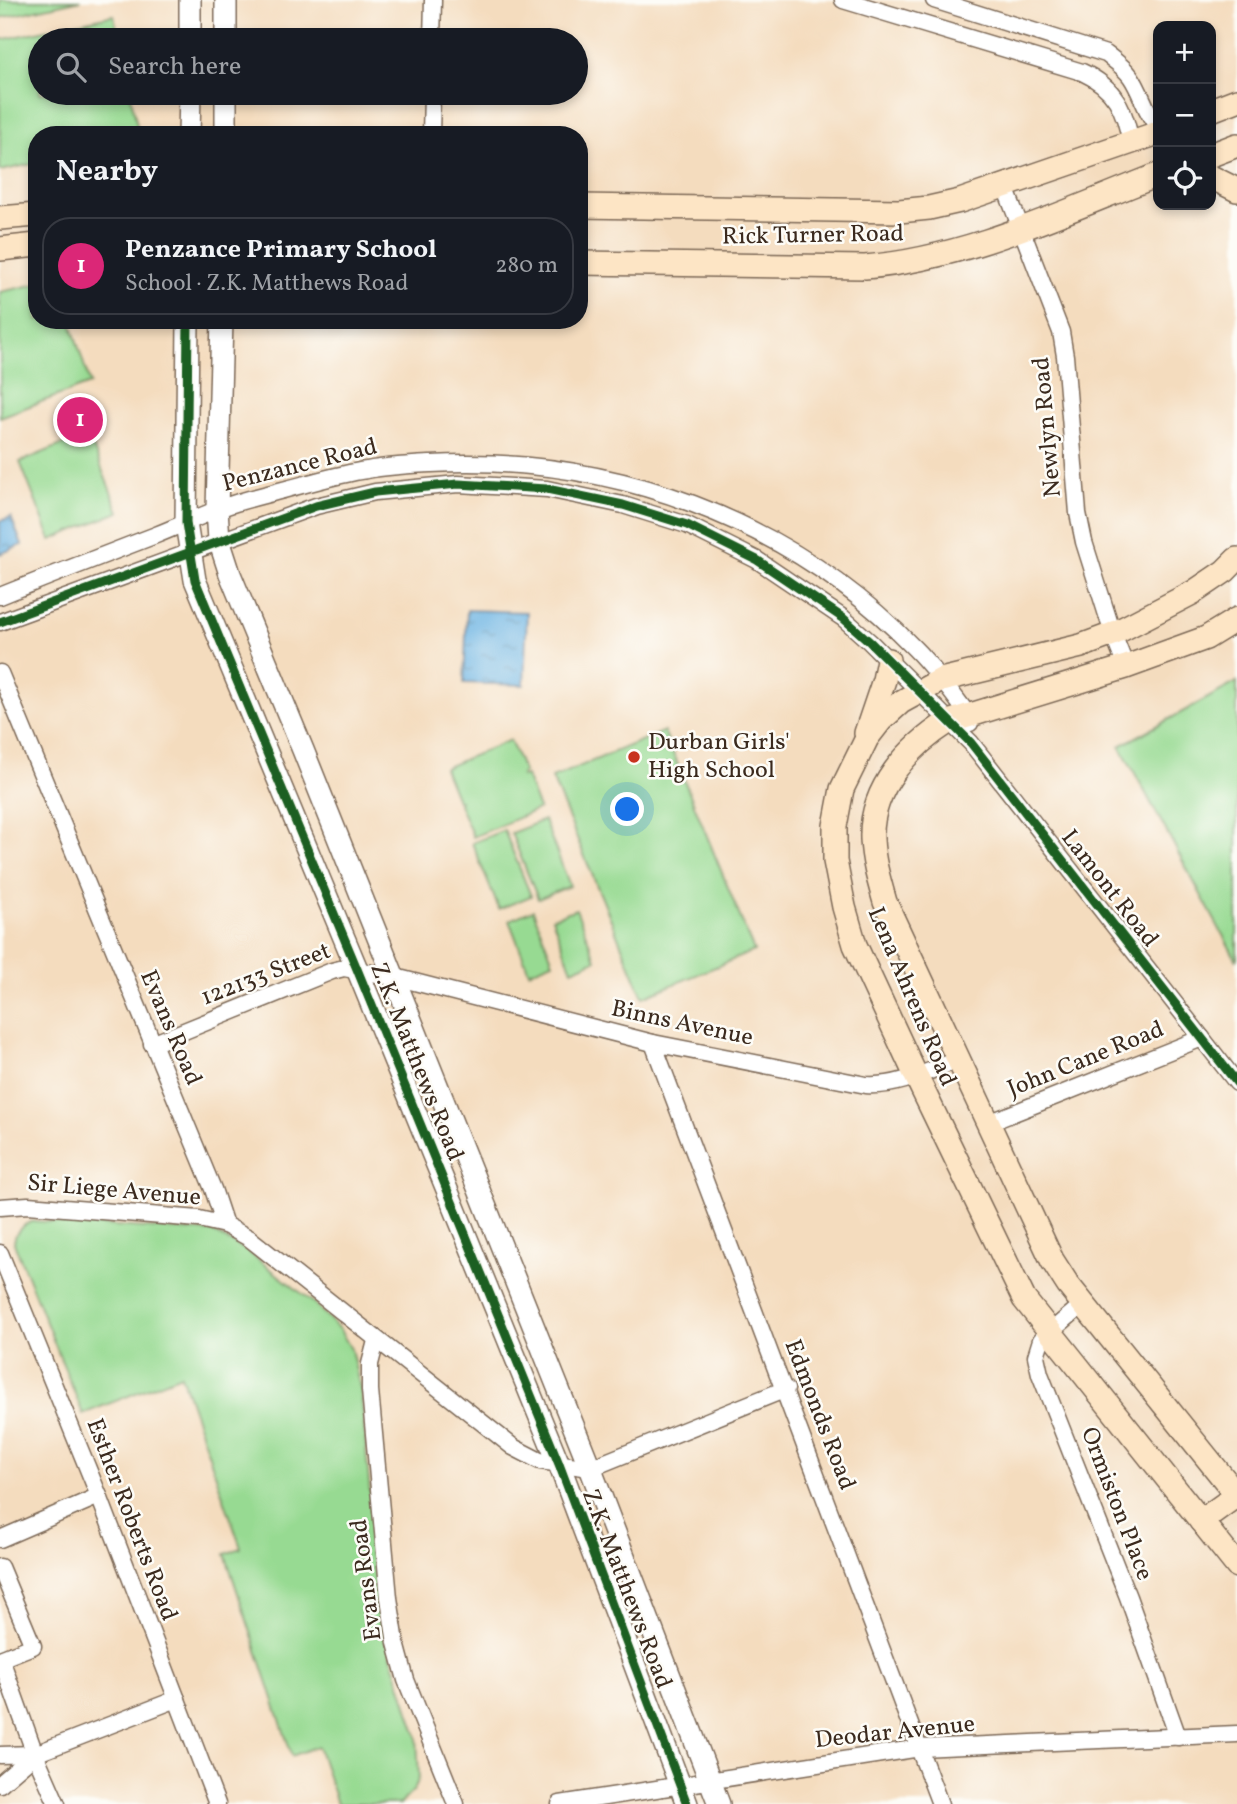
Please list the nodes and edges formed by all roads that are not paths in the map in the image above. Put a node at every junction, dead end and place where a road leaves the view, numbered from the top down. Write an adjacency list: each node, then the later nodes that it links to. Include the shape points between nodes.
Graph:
1 (190, 0): 6 (street)
2 (226, 0): 7 (street)
3 (433, 0): 8 (street)
4 (843, 0): 10 (street)
5 (934, 0): 9 (street)
6 (190, 28)
7 (226, 28)
8 (432, 28)
9 (1042, 33): 10 (street); 16 (street, via 1106,54 1121,65)
10 (1034, 59): 21 (street, via 1082,72 1112,91)
11 (1237, 100): 15 (main road)
12 (190, 105): 17 (street)
13 (226, 105): 18 (street)
14 (432, 105): 19 (street)
15 (1216, 108)
16 (1153, 120)
17 (189, 126)
18 (226, 126)
19 (431, 126)
20 (1153, 135): 21 (main road, Rick Turner Road)
21 (1131, 144): 26 (main road, Rick Turner Road)
22 (1237, 145): 23 (main road)
23 (1216, 153)
24 (1153, 176): 31 (main road, Rick Turner Road)
25 (1216, 180): 27 (main road)
26 (1005, 187): 28 (main road, Rick Turner Road, via 960,201 899,211); 31 (street, Newlyn Road)
27 (1237, 190)
28 (588, 206)
29 (28, 216): 30 (main road)
30 (0, 218)
31 (1021, 228): 34 (main road, Rick Turner Road, via 967,248 893,265); 51 (street, Newlyn Road, via 1061,331 1078,513)
32 (28, 246): 33 (main road)
33 (0, 249)
34 (588, 263)
35 (188, 329): 43 (street, Z.K. Matthews Road)
36 (222, 329): 41 (street, Z.K. Matthews Road)
37 (409, 465): 38 (street, Penzance Road, via 471,462); 39 (street); 41 (street, Penzance Road, via 324,479)
38 (549, 467): 40 (street); 42 (street, Penzance Road, via 660,491)
39 (410, 488): 40 (street, Penzance Road, via 458,484); 45 (street, Penzance Road, via 316,506)
40 (547, 489): 44 (street, Penzance Road, via 623,505)
41 (217, 509): 43 (street, Penzance Road); 45 (street, Z.K. Matthews Road)
42 (727, 517): 44 (street); 55 (street, Penzance Road, via 844,587 915,649)
43 (186, 523): 46 (street, Z.K. Matthews Road); 48 (street, Penzance Road)
44 (717, 539): 52 (street, Penzance Road, via 757,559 843,618)
45 (219, 540): 46 (street, Penzance Road); 59 (street, Z.K. Matthews Road)
46 (188, 551): 50 (street, Penzance Road); 60 (street, Z.K. Matthews Road, via 195,580)
47 (1237, 559): 51 (main road, Lena Ahrens Road, via 1194,592)
48 (0, 596)
49 (1237, 619): 53 (main road, Lena Ahrens Road, via 1206,638)
50 (0, 622)
51 (1112, 634): 53 (street, Newlyn Road); 55 (main road, Lena Ahrens Road, via 1081,646)
52 (888, 660): 56 (street, Penzance Road); 58 (main road)
53 (1126, 667): 57 (main road, Lena Ahrens Road)
54 (0, 673): 65 (street, Evans Road)
55 (941, 680): 56 (main road, Lena Ahrens Road); 57 (street, Penzance Road)
56 (919, 691): 57 (street, Penzance Road); 58 (main road, Lena Ahrens Road, via 881,720)
57 (959, 719): 63 (street, Lamont Road, via 971,743); 66 (main road, Lena Ahrens Road, via 925,738 902,760 877,807 872,836 885,902)
58 (860, 749): 67 (main road, Lena Ahrens Road, via 842,789 835,861 855,945)
59 (303, 750): 60 (street); 62 (street, Z.K. Matthews Road)
60 (271, 764): 61 (street, Z.K. Matthews Road)
61 (357, 969): 62 (street, Binns Avenue); 65 (street, 122133 Street, via 331,971); 71 (street, Z.K. Matthews Road)
62 (394, 977): 64 (street, Binns Avenue); 70 (street, Z.K. Matthews Road)
63 (1202, 1038): 68 (street, Lamont Road); 69 (street, John Cane Road)
64 (653, 1043): 67 (street, Binns Avenue, via 866,1085 883,1086); 78 (street, Edmonds Road)
65 (152, 1044): 73 (street, Evans Road)
66 (959, 1059): 67 (street, Binns Avenue); 69 (main road, Lena Ahrens Road)
67 (916, 1076): 76 (main road, Lena Ahrens Road, via 1020,1290)
68 (1237, 1083)
69 (986, 1124): 75 (main road, Lena Ahrens Road, via 1052,1260)
70 (459, 1138): 71 (street); 80 (street, Z.K. Matthews Road)
71 (430, 1149): 79 (street, Z.K. Matthews Road)
72 (0, 1207): 73 (street, Sir Liege Avenue, via 134,1213)
73 (225, 1224): 77 (street, via 249,1238)
74 (0, 1253): 82 (street, Esther Roberts Road)
75 (1083, 1304): 76 (street, Ormiston Place); 81 (main road, Lena Ahrens Road)
76 (1050, 1331): 83 (main road, Lena Ahrens Road); 90 (street, Ormiston Place, via 1036,1356 1040,1374)
77 (376, 1340): 79 (street, via 513,1447 540,1461); 99 (street, Evans Road, via 370,1390 396,1643 406,1680)
78 (786, 1389): 80 (street); 91 (street, Edmonds Road)
79 (559, 1464): 80 (street); 96 (street, Z.K. Matthews Road)
80 (591, 1468): 94 (street, Z.K. Matthews Road)
81 (1237, 1495): 83 (main road)
82 (99, 1496): 84 (street); 88 (street, Esther Roberts Road)
83 (1201, 1521): 85 (main road, Lena Ahrens Road)
84 (0, 1539)
85 (1237, 1566)
86 (0, 1567): 87 (street, via 33,1646)
87 (1, 1659): 92 (street)
88 (177, 1699): 92 (street); 98 (street, Esther Roberts Road)
89 (1237, 1734): 90 (street, Deodar Avenue)
90 (1178, 1737): 91 (street, Deodar Avenue)
91 (920, 1748): 94 (street, Deodar Avenue); 102 (street, Edmonds Road)
92 (35, 1754): 93 (street); 95 (street); 97 (street)
93 (0, 1755)
94 (710, 1780): 96 (street, Deodar Avenue); 101 (street, Z.K. Matthews Road)
95 (0, 1784)
96 (683, 1795): 100 (street, Deodar Avenue)
97 (57, 1804)
98 (217, 1804)
99 (456, 1804)
100 (560, 1804)
101 (719, 1804)
102 (940, 1804)

